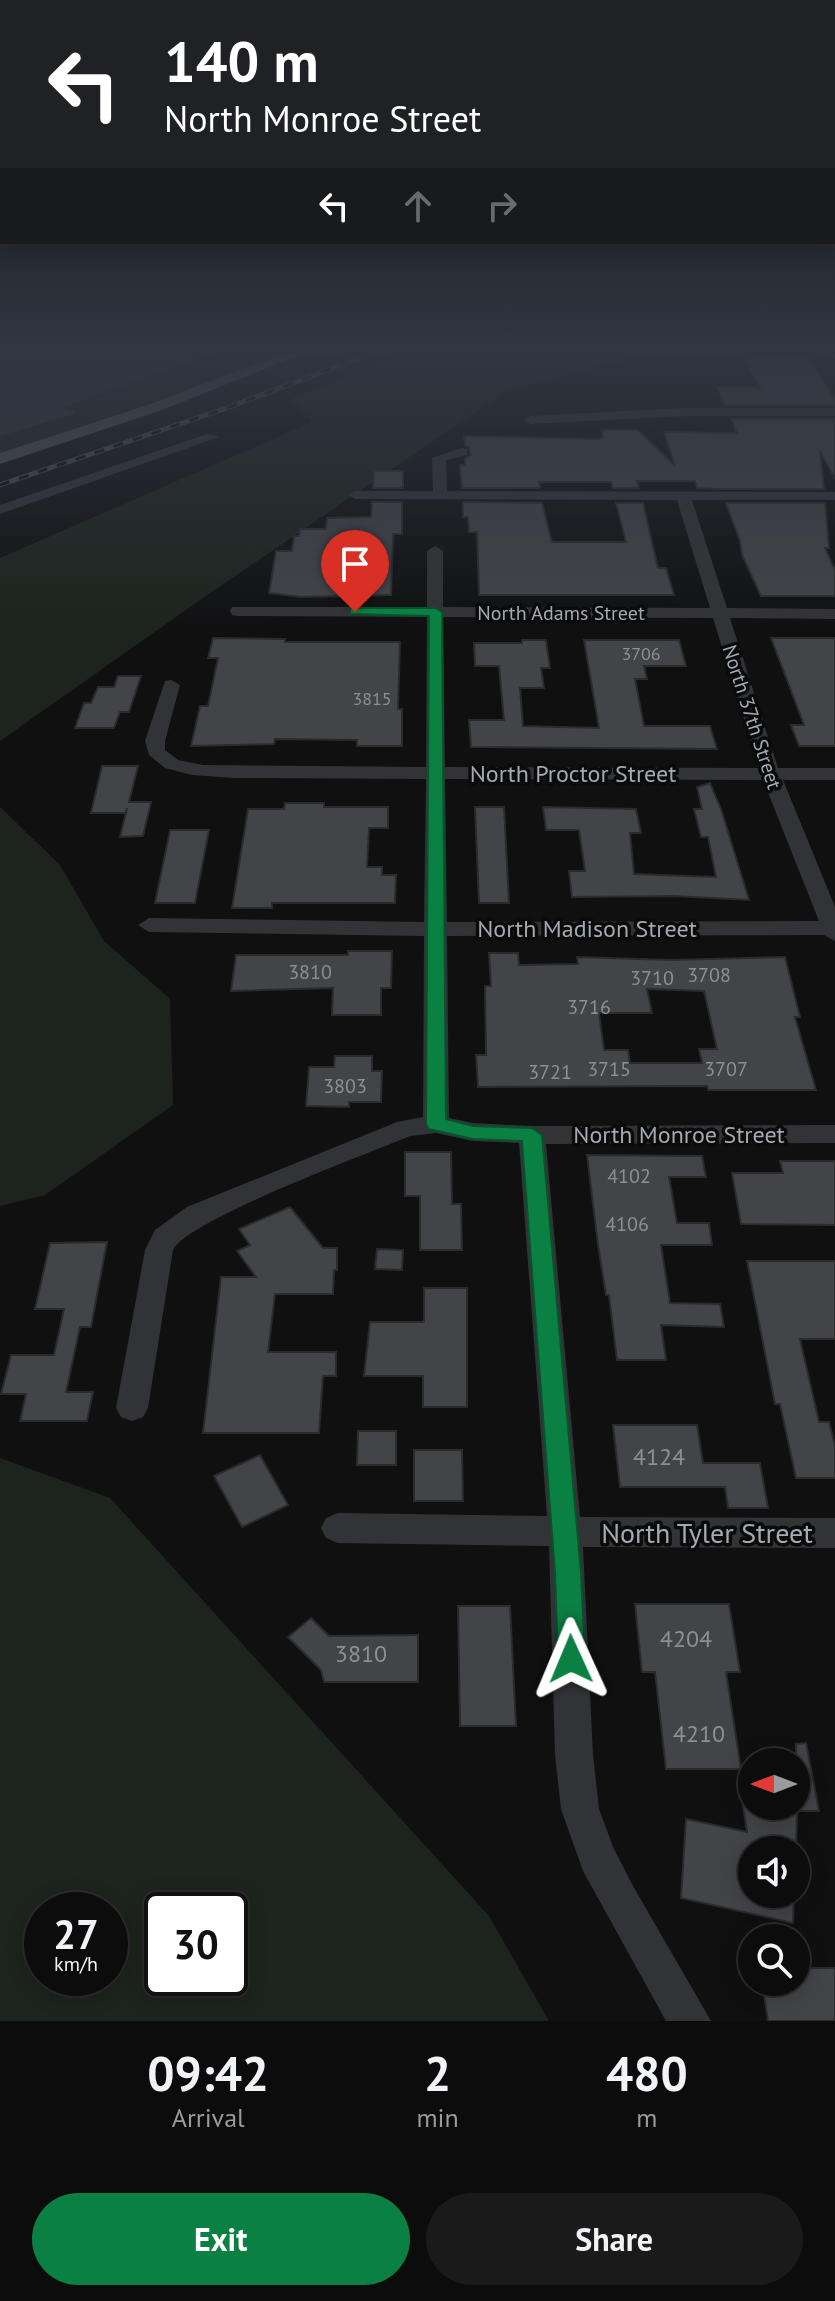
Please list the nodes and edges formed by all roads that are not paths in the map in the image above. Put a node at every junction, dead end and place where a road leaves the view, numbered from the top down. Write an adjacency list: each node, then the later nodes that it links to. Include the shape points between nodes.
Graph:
1 (50, 442): 4 (main road)
2 (197, 442): 9 (street)
3 (462, 452): 6 (street, via 439,458)
4 (0, 459)
5 (355, 495): 6 (street)
6 (440, 495): 7 (street)
7 (683, 496): 8 (street); 13 (street, North 37th Street)
8 (835, 496)
9 (0, 510)
10 (435, 551): 12 (street)
11 (238, 611): 12 (street, North Adams Street)
12 (435, 612): 13 (street, North Adams Street); 16 (street)
13 (718, 613): 14 (street, North Adams Street); 17 (street, North 37th Street)
14 (835, 614)
15 (171, 685): 16 (street, North Proctor Street, via 155,741 156,751 168,763 234,772)
16 (434, 772): 17 (street, North Proctor Street); 20 (street)
17 (770, 773): 18 (street, North Proctor Street); 21 (street, North 37th Street)
18 (835, 774)
19 (149, 925): 20 (street, North Madison Street)
20 (437, 929): 21 (street, North Madison Street); 22 (street)
21 (834, 931)
22 (436, 1124): 24 (street, North Monroe Street); 25 (street, North Monroe Street, via 406,1128 197,1214 165,1237)
23 (835, 1134): 24 (street, North Monroe Street)
24 (532, 1135): 27 (street)
25 (132, 1408)
26 (338, 1528): 27 (street, North Tyler Street)
27 (564, 1531): 28 (street, North Tyler Street); 29 (street, via 580,1809 613,1889)
28 (835, 1533)
29 (690, 2021)

